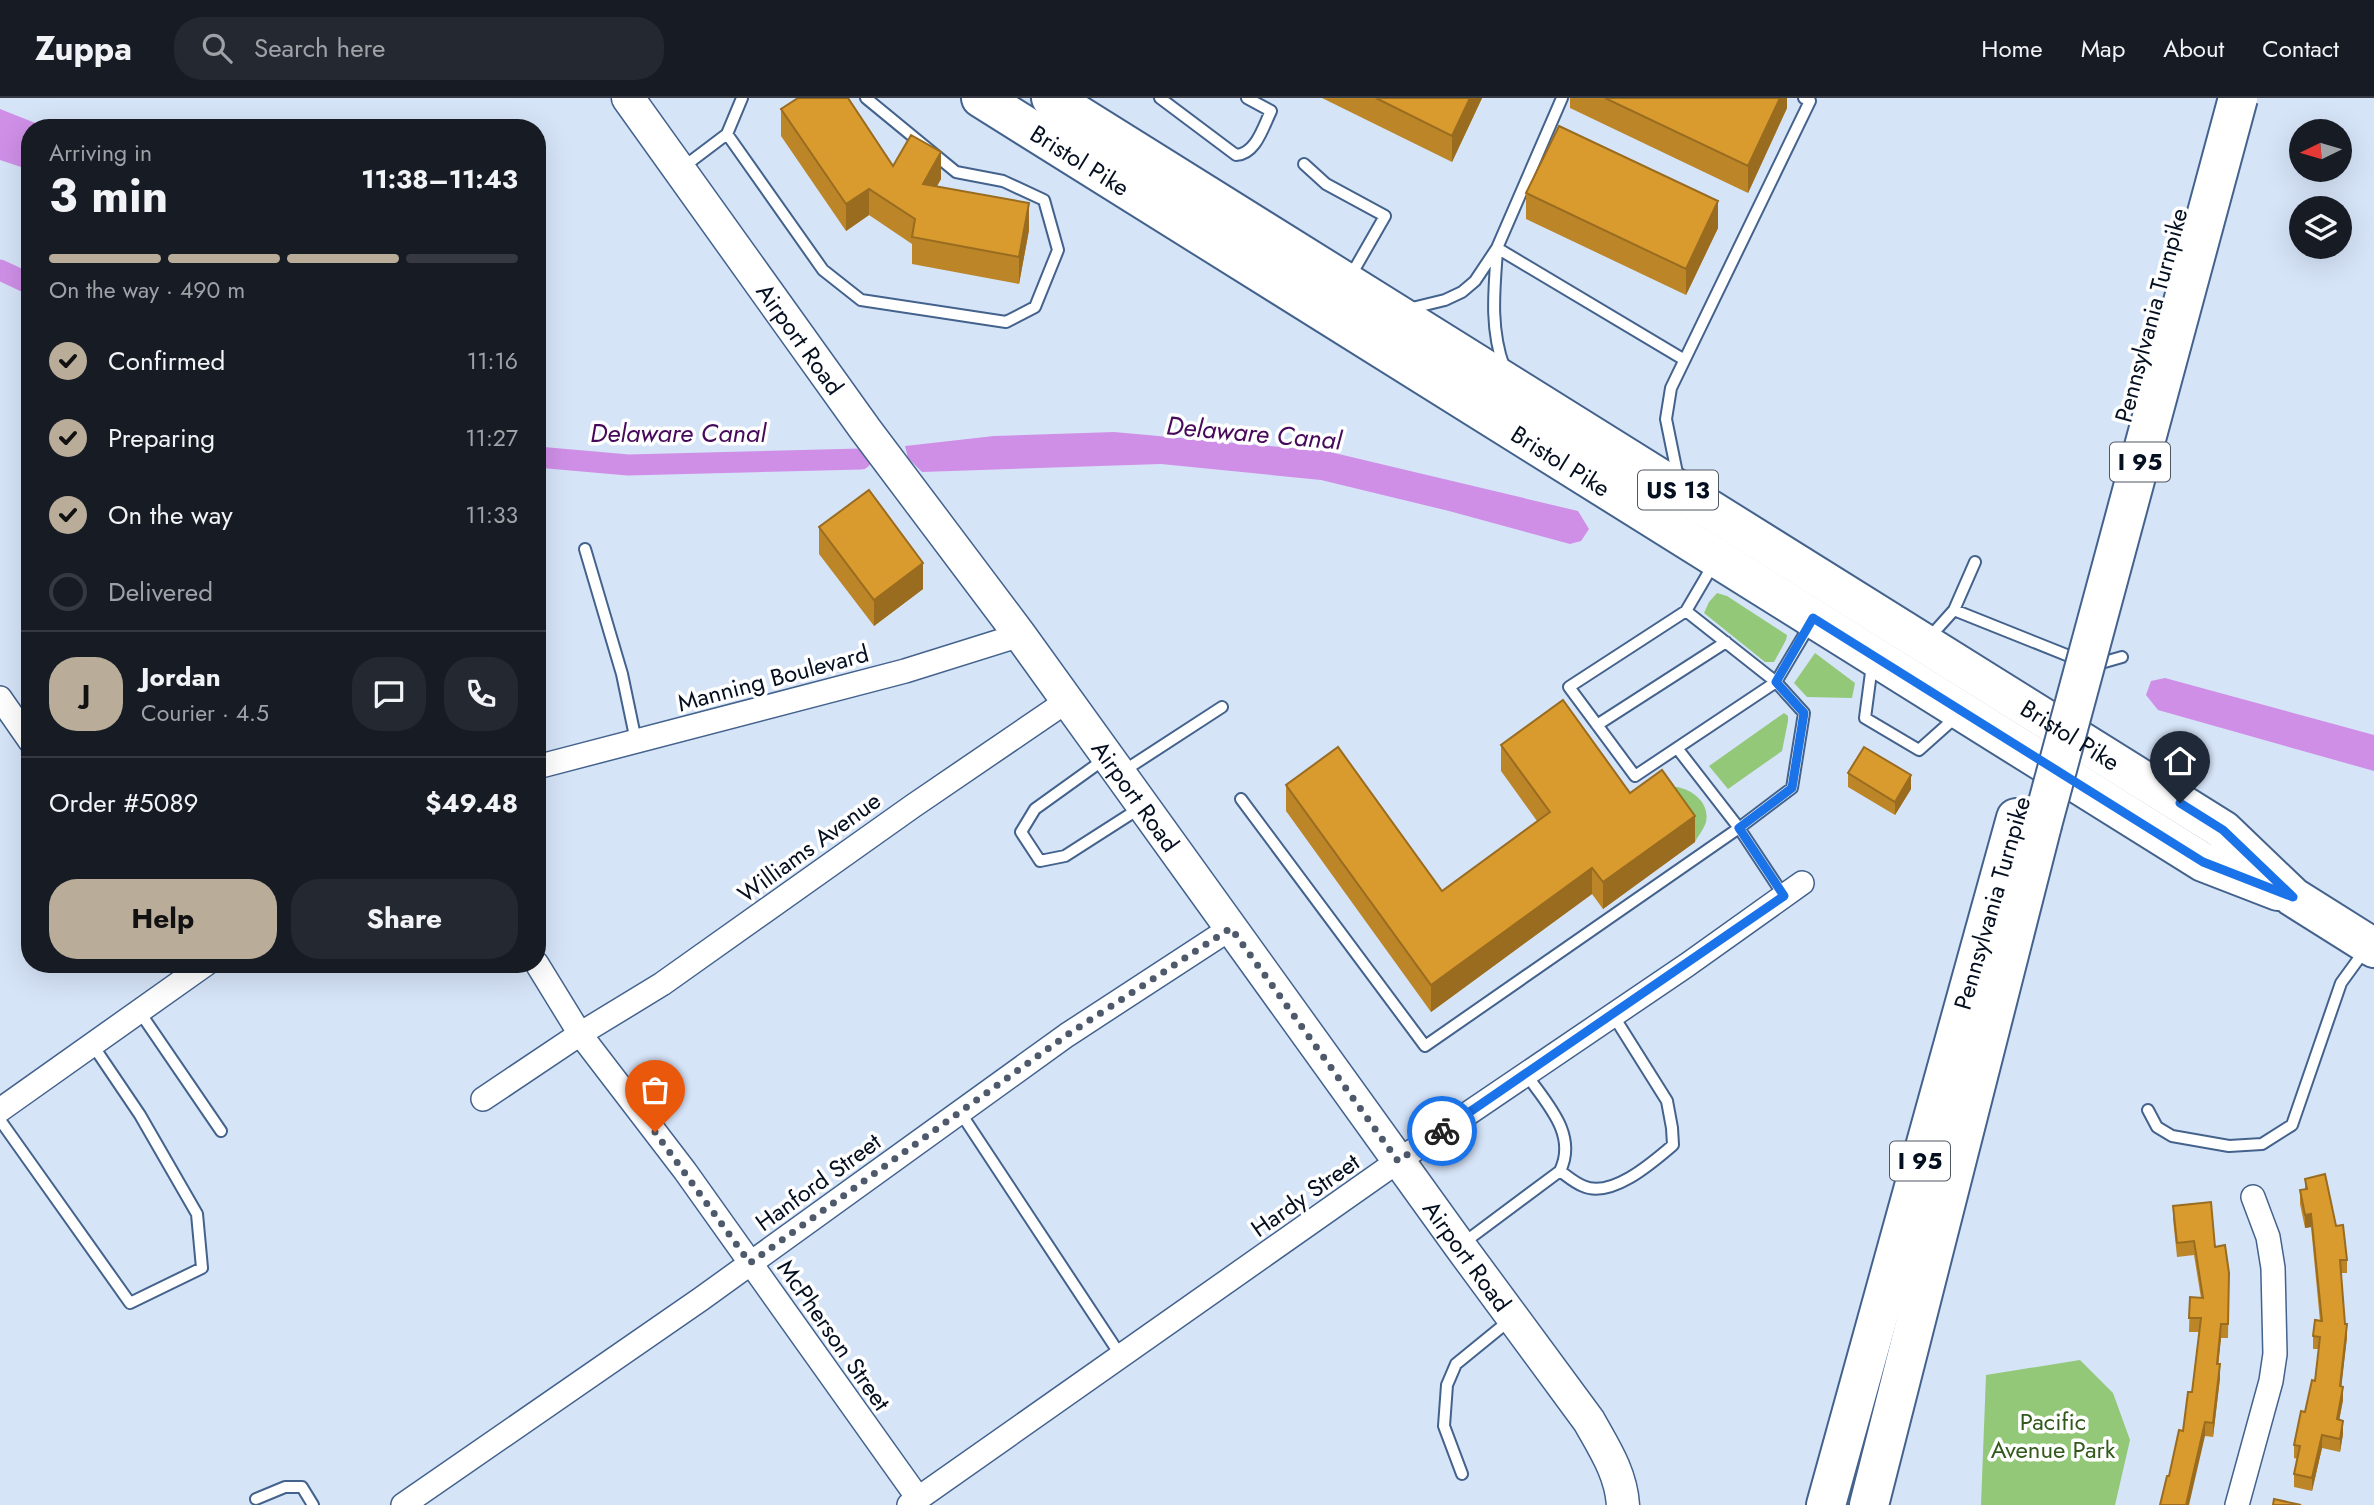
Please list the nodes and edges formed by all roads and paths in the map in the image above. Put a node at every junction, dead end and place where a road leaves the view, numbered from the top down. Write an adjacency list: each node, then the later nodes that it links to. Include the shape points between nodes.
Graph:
1 (628, 98): 14 (street, Airport Road)
2 (742, 98): 12 (lane)
3 (866, 98): 12 (lane, via 956,172 1003,181 1044,200 1058,250 1035,307 1006,322 861,300 822,270)
4 (981, 98): 22 (highway, Bristol Pike / US 13)
5 (1160, 98): 6 (lane, via 1236,155 1252,148 1271,111)
6 (1247, 98)
7 (1562, 98): 15 (lane)
8 (1804, 98): 18 (lane, via 1810,101)
9 (2210, 98): 45 (highway, Pennsylvania Turnpike / I 95)
10 (2238, 98): 45 (highway, Pennsylvania Turnpike / I 95, bridge)
11 (1066, 102): 16 (highway, Bristol Pike / US 13)
12 (727, 134): 14 (lane)
13 (1304, 164): 16 (lane, via 1326,184 1385,216)
14 (680, 169): 27 (street, Airport Road, via 865,429)
15 (1497, 248): 17 (lane, via 1462,292 1428,306); 18 (lane); 19 (lane, via 1494,327)
16 (1347, 282): 17 (highway, Bristol Pike / US 13)
17 (1388, 308): 19 (highway, Bristol Pike / US 13)
18 (1684, 359): 20 (lane, via 1671,388 1666,419)
19 (1510, 384): 20 (highway, Bristol Pike / US 13)
20 (1681, 491): 29 (highway, Bristol Pike / US 13)
21 (585, 549): 39 (lane, via 622,674)
22 (1717, 558): 25 (lane); 26 (highway, Bristol Pike / US 13)
23 (1975, 562): 24 (lane)
24 (1954, 610): 29 (lane); 31 (lane, via 2093,665)
25 (1686, 611): 28 (lane); 37 (lane, via 1569,687)
26 (1813, 618): 30 (highway, Bristol Pike / US 13); 32 (lane)
27 (1020, 635): 34 (street, Airport Road); 39 (street, Manning Boulevard, via 905,671)
28 (1726, 642): 32 (lane); 37 (lane)
29 (1924, 643): 48 (highway, Bristol Pike / US 13, via 2223,830)
30 (1874, 655): 36 (highway, Bristol Pike / US 13); 36 (lane, via 1865,718 1919,750)
31 (2122, 657)
32 (1776, 682): 40 (lane); 46 (lane, via 1804,713 1792,788)
33 (0, 698): 38 (street)
34 (1067, 701): 42 (street, Airport Road); 55 (street, Williams Avenue, via 662,984)
35 (1222, 707): 42 (lane)
36 (1963, 711): 48 (highway, Bristol Pike / US 13, via 2203,862)
37 (1597, 724): 40 (lane, via 1635,776)
38 (21, 727)
39 (636, 740): 41 (street, Manning Boulevard)
40 (1677, 748): 46 (lane)
41 (546, 765)
42 (1113, 765): 44 (street, Airport Road); 44 (lane, via 1035,809 1021,832 1034,853 1040,861 1065,856)
43 (1241, 799): 46 (lane, via 1425,1046)
44 (1143, 806): 49 (street, Airport Road)
45 (2029, 822): 77 (highway, Pennsylvania Turnpike / I 95); 78 (highway, Pennsylvania Turnpike / I 95)
46 (1739, 828): 47 (lane)
47 (1793, 890): 54 (street, Hardy Street)
48 (2293, 897): 50 (highway, Bristol Pike / US 13)
49 (1231, 928): 61 (street, Hanford Street, via 1067,1035); 64 (street, Airport Road)
50 (2371, 946): 60 (lane, via 2342,983 2292,1125 2262,1144 2229,1146 2172,1136 2157,1127)
51 (177, 973): 53 (street)
52 (543, 973): 55 (street, McPherson Street)
53 (139, 1011): 56 (street); 63 (lane)
54 (1613, 1015): 57 (street, Hardy Street); 65 (lane, via 1667,1101 1672,1145 1614,1186 1583,1186)
55 (580, 1034): 58 (street, Williams Avenue); 68 (street, McPherson Street)
56 (92, 1044): 59 (street); 62 (lane, via 140,1115 197,1214 202,1268 130,1303)
57 (1526, 1074): 64 (street, Hardy Street); 65 (lane, via 1565,1137)
58 (483, 1099)
59 (0, 1110)
60 (2148, 1110)
61 (960, 1112): 68 (street, Hanford Street); 70 (lane)
62 (0, 1120)
63 (221, 1131)
64 (1398, 1161): 67 (street, Airport Road); 70 (street, Hardy Street)
65 (1560, 1171): 67 (lane)
66 (2253, 1197): 79 (street, via 2268,1237 2273,1268 2275,1354)
67 (1460, 1246): 69 (street, Airport Road)
68 (750, 1263): 73 (street, McPherson Street); 75 (street, Hanford Street)
69 (1512, 1318): 71 (lane, via 1456,1364 1447,1385 1444,1426); 76 (street, Airport Road, via 1589,1421 1618,1477)
70 (1121, 1356): 73 (street, Hardy Street)
71 (1462, 1474)
72 (256, 1499): 74 (lane, via 285,1487 302,1487)
73 (913, 1502)
74 (313, 1505)
75 (403, 1505)
76 (1623, 1505)
77 (1826, 1505)
78 (1869, 1505)
79 (2237, 1505)

